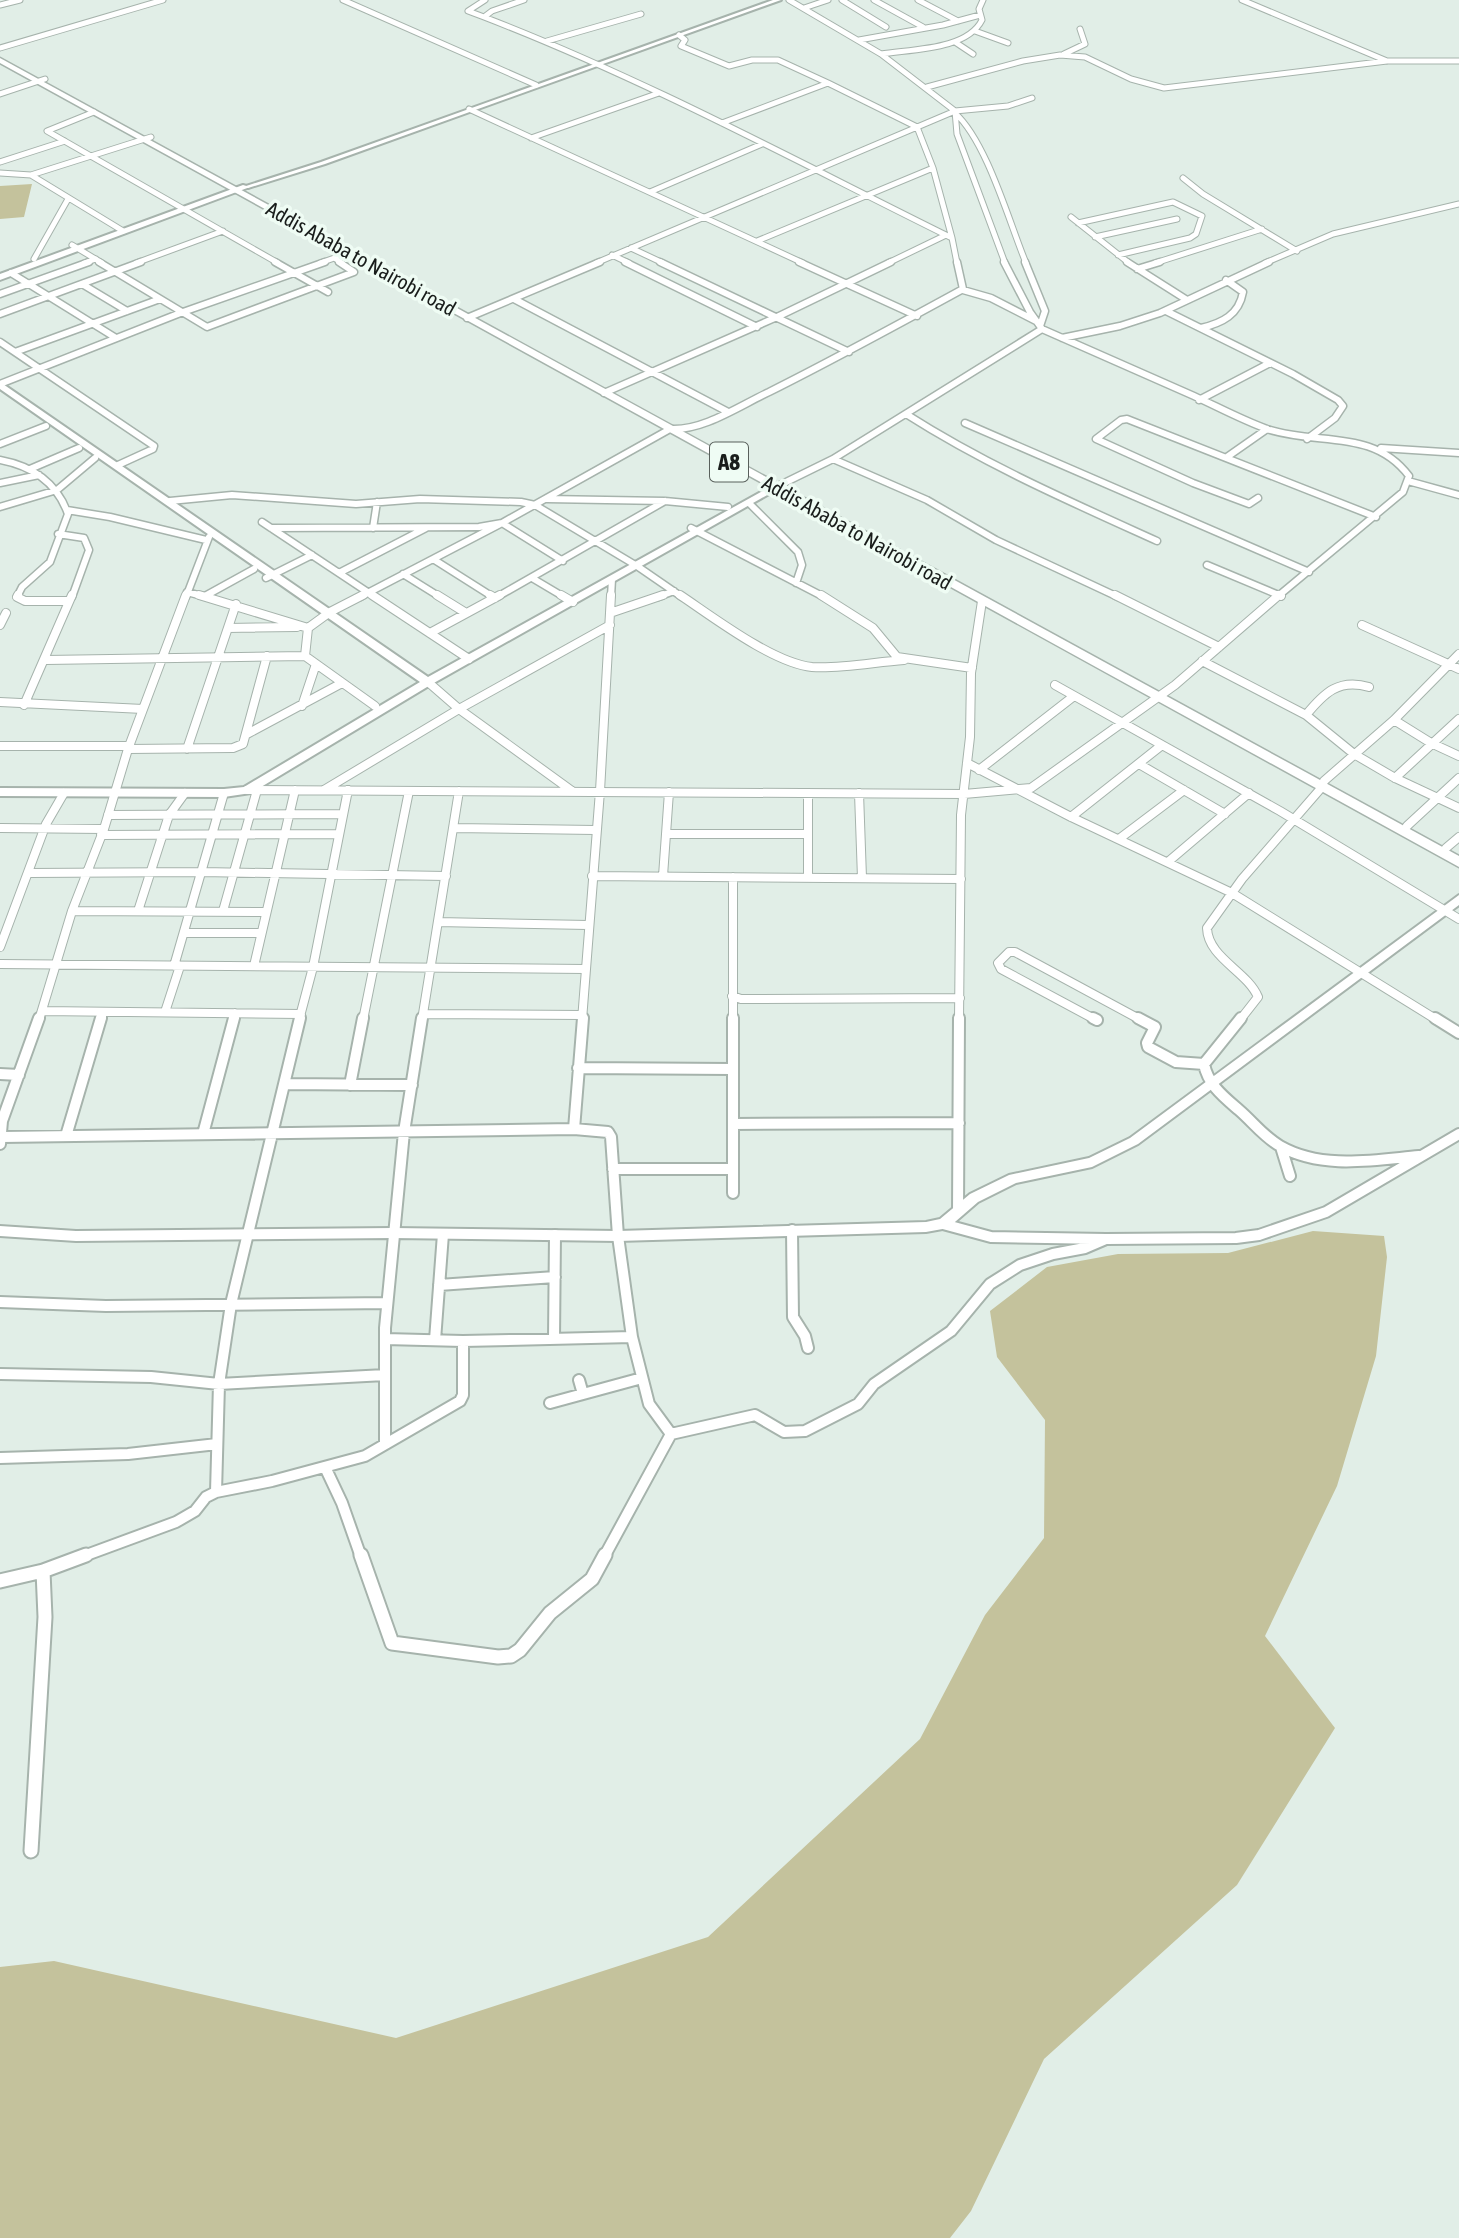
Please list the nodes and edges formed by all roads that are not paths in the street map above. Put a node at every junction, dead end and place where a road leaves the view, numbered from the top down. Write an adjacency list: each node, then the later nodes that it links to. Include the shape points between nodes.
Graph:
1 (20, 0): 16 (street)
2 (144, 0): 15 (street)
3 (163, 0): 15 (street)
4 (344, 0): 41 (street)
5 (485, 0): 20 (street, via 468,11)
6 (524, 0): 20 (street)
7 (778, 0): 26 (street)
8 (789, 0): 17 (street)
9 (828, 0): 17 (street)
10 (842, 0): 22 (street)
11 (873, 0): 23 (street)
12 (918, 0): 21 (street)
13 (983, 0): 19 (street)
14 (1242, 0): 36 (street)
15 (150, 4): 31 (street)
16 (0, 5)
17 (804, 8): 27 (street)
18 (642, 14): 28 (street)
19 (980, 15): 21 (street); 25 (street)
20 (484, 17): 28 (street)
21 (958, 22): 23 (street)
22 (886, 27)
23 (923, 27): 27 (street)
24 (1080, 29): 34 (street, via 1085,44)
25 (975, 32): 29 (street); 30 (street)
26 (679, 36): 38 (street); 40 (street, via 685,40 681,46 725,65 778,60)
27 (859, 40): 32 (street)
28 (547, 41): 38 (street)
29 (955, 42): 32 (street); 33 (street)
30 (1009, 43)
31 (0, 48)
32 (881, 54): 42 (street)
33 (973, 54)
34 (1060, 55): 36 (street, via 1085,57 1131,79 1164,88); 42 (street)
35 (0, 58): 39 (highway, Addis Ababa to Nairobi road / A8)
36 (1387, 61): 37 (street)
37 (1459, 61)
38 (597, 65): 41 (street); 43 (street)
39 (42, 80): 44 (street); 47 (highway, Addis Ababa to Nairobi road / A8); 51 (highway, Addis Ababa to Nairobi road / A8)
40 (828, 83): 49 (street); 50 (street)
41 (536, 85): 46 (street)
42 (927, 87): 48 (street)
43 (659, 93): 49 (street); 52 (street)
44 (0, 94)
45 (1032, 98): 48 (street, via 1008,106)
46 (469, 109): 52 (street); 62 (street, via 323,163)
47 (94, 112): 51 (highway, Addis Ababa to Nairobi road / A8); 53 (street, via 48,129)
48 (955, 112): 50 (street); 111 (street, via 957,134 998,250); 111 (street, via 967,124 1001,198 1045,312)
49 (722, 123): 54 (street)
50 (917, 127): 57 (street); 58 (street)
51 (148, 138): 55 (street); 62 (highway, Addis Ababa to Nairobi road / A8)
52 (531, 138): 63 (street)
53 (65, 141): 55 (street); 56 (street)
54 (762, 144): 58 (street); 63 (street)
55 (93, 156): 60 (street); 67 (street)
56 (0, 162)
57 (933, 168): 64 (street); 75 (street)
58 (816, 169): 64 (street); 68 (street)
59 (0, 173): 60 (street)
60 (31, 175): 65 (street)
61 (1183, 178): 72 (street)
62 (239, 187): 67 (main road); 81 (highway, Addis Ababa to Nairobi road / A8); 107 (highway, Addis Ababa to Nairobi road / A8)
63 (650, 192): 68 (street)
64 (867, 195): 75 (street); 77 (street)
65 (68, 199): 73 (street); 85 (street)
66 (1459, 204): 80 (street, via 1347,229)
67 (181, 208): 73 (main road); 74 (street)
68 (705, 217): 77 (street); 79 (street)
69 (1071, 217): 71 (street)
70 (1177, 219): 76 (street)
71 (1078, 223): 76 (street); 82 (street, via 1173,202 1202,216 1190,238)
72 (1262, 229): 80 (street); 87 (street)
73 (121, 230): 78 (main road)
74 (223, 231): 88 (street); 89 (street)
75 (949, 237): 92 (street); 96 (street)
76 (1095, 237): 82 (street)
77 (757, 241): 92 (street)
78 (75, 247): 85 (main road); 86 (street); 90 (main road)
79 (631, 247): 83 (street); 109 (street)
80 (1297, 251): 91 (street)
81 (349, 253): 84 (street); 107 (highway, Addis Ababa to Nairobi road / A8)
82 (1118, 255): 87 (street)
83 (612, 256): 101 (street); 112 (street)
84 (334, 258): 89 (street); 95 (street, via 354,272)
85 (34, 259): 90 (main road)
86 (96, 259): 88 (street); 93 (street)
87 (1137, 269): 102 (street)
88 (116, 271): 94 (street); 100 (street)
89 (292, 273): 95 (street); 105 (street)
90 (3, 274): 93 (street)
91 (1226, 280): 102 (street); 113 (street, via 1243,292 1235,313)
92 (848, 283): 108 (street); 109 (street)
93 (28, 284): 98 (street); 99 (street)
94 (82, 284): 99 (street); 103 (street)
95 (317, 286): 97 (street); 105 (street, via 211,327)
96 (963, 290): 108 (street); 111 (street, via 991,298)
97 (328, 292)
98 (0, 294)
99 (49, 296): 106 (street); 110 (street)
100 (160, 299): 103 (street); 105 (street)
101 (514, 299): 107 (street); 121 (street)
102 (1187, 300): 104 (street)
103 (127, 311): 110 (street)
104 (1166, 311): 113 (street); 115 (street)
105 (183, 312): 114 (street)
106 (0, 314)
107 (470, 316): 123 (highway, Addis Ababa to Nairobi road / A8)
108 (917, 316): 118 (street)
109 (778, 317): 112 (street); 118 (street)
110 (93, 324): 114 (street); 117 (street)
111 (1040, 326): 115 (street); 127 (street)
112 (757, 327): 121 (street)
113 (1200, 328): 119 (street)
114 (116, 338): 120 (street)
115 (1062, 338): 125 (street)
116 (0, 342): 117 (street)
117 (15, 352): 120 (street)
118 (849, 352): 126 (street)
119 (1270, 363): 125 (street); 133 (street, via 1343,406)
120 (39, 369): 122 (street); 142 (street, via 154,446)
121 (654, 372): 123 (street); 126 (street)
122 (0, 384): 142 (main road)
123 (608, 392): 130 (highway, Addis Ababa to Nairobi road / A8); 132 (highway, Addis Ababa to Nairobi road / A8)
124 (0, 393): 129 (main road)
125 (1199, 400): 131 (street)
126 (728, 412): 132 (street)
127 (906, 414): 140 (street); 169 (street, via 1020,480)
128 (965, 423): 177 (street)
129 (46, 426): 134 (street); 136 (main road)
130 (670, 429): 132 (street); 147 (highway, Addis Ababa to Nairobi road / A8); 151 (street)
131 (1267, 429): 133 (street); 138 (street)
132 (685, 430): 147 (highway, Addis Ababa to Nairobi road / A8)
133 (1307, 439): 135 (street, via 1356,441)
134 (1, 442)
135 (1377, 447): 137 (street); 145 (street, via 1407,471)
136 (79, 448): 139 (main road); 143 (street)
137 (1459, 453)
138 (1227, 457): 150 (street, via 1127,419 1096,439 1249,504); 160 (street)
139 (95, 458): 148 (street); 168 (main road)
140 (833, 459): 147 (street); 204 (street, via 927,500 996,540)
141 (0, 460): 143 (street)
142 (118, 465): 152 (main road)
143 (30, 470): 144 (street)
144 (39, 475): 146 (street); 148 (street)
145 (1408, 481): 149 (street); 160 (street, via 1403,492)
146 (0, 483)
147 (778, 484): 155 (main road); 158 (main road); 192 (highway, Addis Ababa to Nairobi road / A8); 223 (highway, Addis Ababa to Nairobi road / A8)
148 (57, 490): 157 (street); 159 (street)
149 (1459, 495)
150 (1258, 498)
151 (547, 499): 153 (street); 156 (street)
152 (170, 501): 154 (street, via 232,495 356,505); 180 (main road)
153 (665, 501): 158 (street); 170 (street)
154 (377, 502): 156 (street, via 505,500); 164 (street)
155 (749, 503): 166 (main road); 183 (street, via 798,552 802,565)
156 (534, 505): 162 (street); 170 (street)
157 (0, 507)
158 (727, 507): 166 (main road)
159 (67, 510): 167 (street); 168 (street)
160 (1376, 517): 177 (street)
161 (262, 522): 163 (street)
162 (502, 523): 165 (street); 172 (street); 173 (street)
163 (271, 528): 164 (street); 171 (street)
164 (373, 528): 165 (street)
165 (427, 528): 178 (street)
166 (694, 530): 174 (main road); 183 (street)
167 (58, 534): 191 (street, via 84,538 88,545 85,566); 191 (street, via 49,564 24,584 17,597)
168 (208, 539): 176 (main road); 185 (street)
169 (1157, 541)
170 (597, 542): 173 (street); 174 (street)
171 (312, 555): 178 (street); 180 (street)
172 (433, 559): 179 (street); 189 (street)
173 (563, 561): 181 (street)
174 (634, 564): 182 (main road); 184 (street); 190 (main road)
175 (1207, 565): 188 (street)
176 (254, 569): 180 (main road); 187 (street)
177 (1309, 572): 188 (street)
178 (339, 573): 186 (street)
179 (403, 574): 186 (street); 195 (street)
180 (270, 576): 197 (main road)
181 (532, 578): 189 (street); 190 (street)
182 (612, 579): 190 (main road); 196 (street)
183 (796, 583): 212 (street, via 866,623 890,653)
184 (674, 591): 196 (street); 212 (street, via 727,627 801,667)
185 (187, 592): 187 (street); 208 (street)
186 (369, 592): 197 (street); 203 (street)
187 (205, 596): 193 (street)
188 (1281, 596): 204 (street)
189 (495, 598): 195 (street)
190 (570, 600): 210 (main road)
191 (69, 601): 211 (street)
192 (982, 601): 216 (street); 223 (highway, Addis Ababa to Nairobi road / A8)
193 (236, 604): 201 (street); 202 (street)
194 (6, 613): 198 (street)
195 (466, 613): 203 (street)
196 (610, 613): 199 (street)
197 (327, 615): 201 (street); 219 (main road)
198 (0, 625)
199 (610, 625): 229 (street); 258 (street)
200 (1362, 625): 215 (street)
201 (307, 627): 202 (street); 207 (street)
202 (228, 628): 209 (street)
203 (430, 633): 210 (street)
204 (1219, 647): 213 (street)
205 (1459, 654): 215 (street)
206 (267, 656): 207 (street); 209 (street); 234 (street)
207 (305, 656): 214 (street)
208 (162, 657): 209 (street); 211 (street); 228 (street)
209 (220, 657): 239 (street)
210 (466, 658): 219 (main road)
211 (46, 660): 225 (street)
212 (904, 660): 216 (street)
213 (1202, 661): 223 (street); 230 (street)
214 (316, 664): 218 (street); 226 (street)
215 (1447, 664): 217 (street); 232 (street)
216 (972, 668): 242 (street)
217 (1459, 669)
218 (342, 683): 226 (street); 227 (street)
219 (424, 683): 227 (main road); 229 (street); 250 (main road)
220 (1055, 685): 222 (street)
221 (1369, 687): 230 (street, via 1344,681 1320,697)
222 (1074, 696): 233 (street); 244 (street)
223 (1161, 696): 233 (street); 247 (highway, Addis Ababa to Nairobi road / A8)
224 (0, 702): 225 (street)
225 (24, 705): 228 (street)
226 (302, 706): 234 (street)
227 (375, 706): 249 (main road, via 245,781)
228 (143, 709): 238 (street)
229 (458, 709): 252 (street); 257 (street)
230 (1306, 715): 240 (street)
231 (1459, 719): 235 (street)
232 (1394, 720): 235 (street); 240 (street)
233 (1123, 723): 236 (street); 259 (street, via 1031,788)
234 (247, 734): 239 (street, via 243,744 233,748)
235 (1431, 743): 241 (street); 245 (street)
236 (1162, 745): 243 (street); 267 (street)
237 (0, 746): 238 (street)
238 (129, 747): 239 (street); 249 (street)
239 (187, 749)
240 (1354, 754): 245 (street); 247 (street)
241 (1459, 756)
242 (967, 763): 244 (street); 268 (street)
243 (1139, 764): 254 (street); 278 (street)
244 (979, 770): 259 (street)
245 (1395, 778): 269 (street)
246 (1459, 778): 269 (street)
247 (1323, 784): 279 (street); 280 (highway, Addis Ababa to Nairobi road / A8); 298 (highway, Addis Ababa to Nairobi road / A8)
248 (0, 785): 249 (main road)
249 (115, 788): 262 (main road); 263 (main road); 276 (street)
250 (252, 790): 251 (street); 264 (main road); 272 (street)
251 (295, 790): 252 (street); 273 (street)
252 (324, 790): 253 (street)
253 (348, 790): 255 (street); 274 (street)
254 (1184, 790): 275 (street); 294 (street)
255 (409, 791): 256 (street); 306 (street)
256 (459, 791): 257 (street); 283 (street)
257 (572, 791): 258 (street)
258 (600, 791): 261 (street); 284 (street)
259 (1018, 791): 268 (street); 278 (street)
260 (0, 792): 262 (main road)
261 (669, 792): 265 (street); 291 (street)
262 (64, 793): 282 (street)
263 (185, 793): 264 (main road); 277 (street)
264 (224, 793): 271 (street)
265 (808, 793): 266 (street); 292 (street)
266 (859, 793): 268 (street); 312 (street)
267 (1249, 793): 275 (street); 279 (street)
268 (964, 794): 313 (street)
269 (1438, 798): 270 (street); 280 (street)
270 (1459, 808)
271 (219, 814): 272 (street); 277 (street); 287 (street)
272 (251, 814): 273 (street); 288 (street)
273 (289, 814): 274 (street); 289 (street)
274 (343, 814): 290 (street)
275 (1225, 814): 297 (street)
276 (108, 815): 277 (street); 285 (street)
277 (169, 815): 286 (street)
278 (1071, 817): 294 (street)
279 (1293, 820): 314 (street); 316 (street)
280 (1407, 826): 295 (highway, Addis Ababa to Nairobi road / A8)
281 (0, 828): 282 (street)
282 (42, 828): 285 (street); 300 (street)
283 (453, 828): 284 (street); 307 (street)
284 (596, 830): 308 (street)
285 (102, 832): 286 (street); 301 (street)
286 (163, 834): 287 (street); 302 (street)
287 (213, 834): 288 (street); 299 (street)
288 (246, 834): 289 (street); 303 (street)
289 (285, 834): 290 (street); 304 (street)
290 (339, 834): 305 (street)
291 (666, 834): 292 (street); 309 (street)
292 (808, 834): 311 (street)
293 (1459, 837): 295 (street)
294 (1119, 839): 297 (street)
295 (1446, 848): 296 (highway, Addis Ababa to Nairobi road / A8)
296 (1459, 855)
297 (1169, 861): 314 (street)
298 (1459, 862)
299 (202, 872): 302 (street); 303 (street); 319 (street)
300 (30, 873): 301 (street); 323 (street)
301 (86, 873): 302 (street); 317 (street)
302 (150, 873): 318 (street)
303 (234, 873): 304 (street); 320 (street)
304 (275, 873): 305 (street); 321 (street)
305 (331, 875): 306 (street); 333 (street)
306 (390, 875): 307 (street); 334 (street)
307 (446, 876): 324 (street)
308 (592, 876): 309 (street); 325 (street)
309 (663, 876): 310 (street)
310 (733, 877): 311 (street); 338 (street)
311 (808, 878): 312 (street)
312 (862, 878): 313 (street)
313 (961, 879): 339 (street)
314 (1232, 893): 337 (street); 349 (street, via 1205,934 1209,944 1251,981 1258,997)
315 (1459, 899): 316 (street)
316 (1444, 910): 322 (street); 337 (street)
317 (72, 911): 318 (street); 330 (street)
318 (138, 911): 319 (street)
319 (190, 911): 320 (street); 326 (street)
320 (223, 911): 321 (street)
321 (267, 912): 327 (street)
322 (1459, 919)
323 (5, 920): 328 (street)
324 (438, 922): 325 (street); 335 (street)
325 (588, 925): 336 (street)
326 (184, 933): 327 (street); 331 (street)
327 (261, 933): 332 (street)
328 (0, 947)
329 (0, 964): 330 (street)
330 (54, 964): 331 (street); 340 (street)
331 (177, 966): 332 (street); 342 (street)
332 (254, 966): 333 (street)
333 (313, 967): 334 (street); 344 (street)
334 (372, 967): 335 (street); 356 (street)
335 (431, 968): 336 (street); 345 (street)
336 (585, 969): 346 (street)
337 (1360, 972): 348 (street); 354 (street)
338 (733, 996): 339 (street); 351 (street)
339 (960, 998): 359 (street)
340 (41, 1011): 341 (street); 353 (street)
341 (103, 1012): 342 (street); 366 (street)
342 (165, 1012): 343 (street)
343 (235, 1013): 344 (street); 364 (street)
344 (301, 1014): 355 (street)
345 (423, 1014): 346 (street); 357 (street)
346 (582, 1014): 350 (street)
347 (1097, 1020): 349 (street, via 1001,969 998,963 1015,952 1155,1027 1149,1047 1176,1062)
348 (1459, 1033)
349 (1204, 1064): 354 (street)
350 (578, 1068): 351 (street); 361 (street)
351 (733, 1069): 360 (street)
352 (0, 1074): 353 (street)
353 (19, 1075): 358 (street)
354 (1212, 1083): 368 (street); 374 (street, via 1134,1141 1092,1162 1013,1179 974,1198)
355 (284, 1084): 356 (street); 363 (street)
356 (350, 1085): 357 (street)
357 (412, 1085): 362 (street)
358 (1, 1121): 367 (street)
359 (959, 1123): 360 (street); 374 (street)
360 (733, 1124): 371 (street)
361 (574, 1129): 362 (street); 370 (street, via 608,1132)
362 (404, 1132): 363 (street); 378 (street)
363 (270, 1133): 364 (street); 381 (street)
364 (203, 1134): 366 (street)
365 (1459, 1134): 369 (street)
366 (66, 1136): 367 (street)
367 (1, 1140)
368 (1281, 1147): 369 (street, via 1347,1162); 372 (street)
369 (1419, 1156): 383 (street, via 1326,1212 1259,1235)
370 (613, 1169): 371 (street); 382 (street)
371 (733, 1169): 373 (street)
372 (1290, 1176)
373 (733, 1193)
374 (958, 1212): 375 (street)
375 (943, 1224): 376 (street); 383 (street, via 991,1237)
376 (792, 1230): 382 (street); 394 (street, via 793,1317)
377 (0, 1231): 381 (street)
378 (393, 1233): 379 (street); 381 (street); 387 (street)
379 (443, 1234): 380 (street); 385 (street)
380 (555, 1235): 382 (street); 384 (street)
381 (248, 1236): 388 (street)
382 (618, 1236): 389 (street)
383 (1106, 1239): 402 (street, via 1020,1265 990,1284 951,1331 874,1384 858,1404 805,1431 782,1433 755,1415)
384 (555, 1277): 385 (street); 391 (street)
385 (439, 1285): 392 (street)
386 (0, 1302): 388 (street)
387 (387, 1303): 388 (street); 390 (street)
388 (231, 1304): 399 (street)
389 (632, 1337): 391 (street); 397 (street)
390 (385, 1339): 392 (street); 396 (street)
391 (554, 1339): 393 (street)
392 (435, 1340): 393 (street)
393 (463, 1341): 404 (street, via 460,1401)
394 (808, 1348)
395 (0, 1374): 399 (street, via 151,1377)
396 (385, 1375): 399 (street); 404 (street)
397 (642, 1378): 400 (street); 402 (street, via 649,1404)
398 (579, 1380): 400 (street)
399 (219, 1384): 403 (street)
400 (583, 1394): 401 (street)
401 (550, 1403)
402 (671, 1434): 406 (street, via 592,1580 550,1613 511,1656 392,1643)
403 (217, 1444): 405 (street, via 128,1454); 407 (street)
404 (385, 1444): 406 (street, via 356,1459)
405 (0, 1458)
406 (325, 1467): 407 (street)
407 (216, 1492): 408 (street, via 176,1522)
408 (43, 1571): 409 (street); 410 (street, via 45,1618)
409 (0, 1581)
410 (31, 1851)

